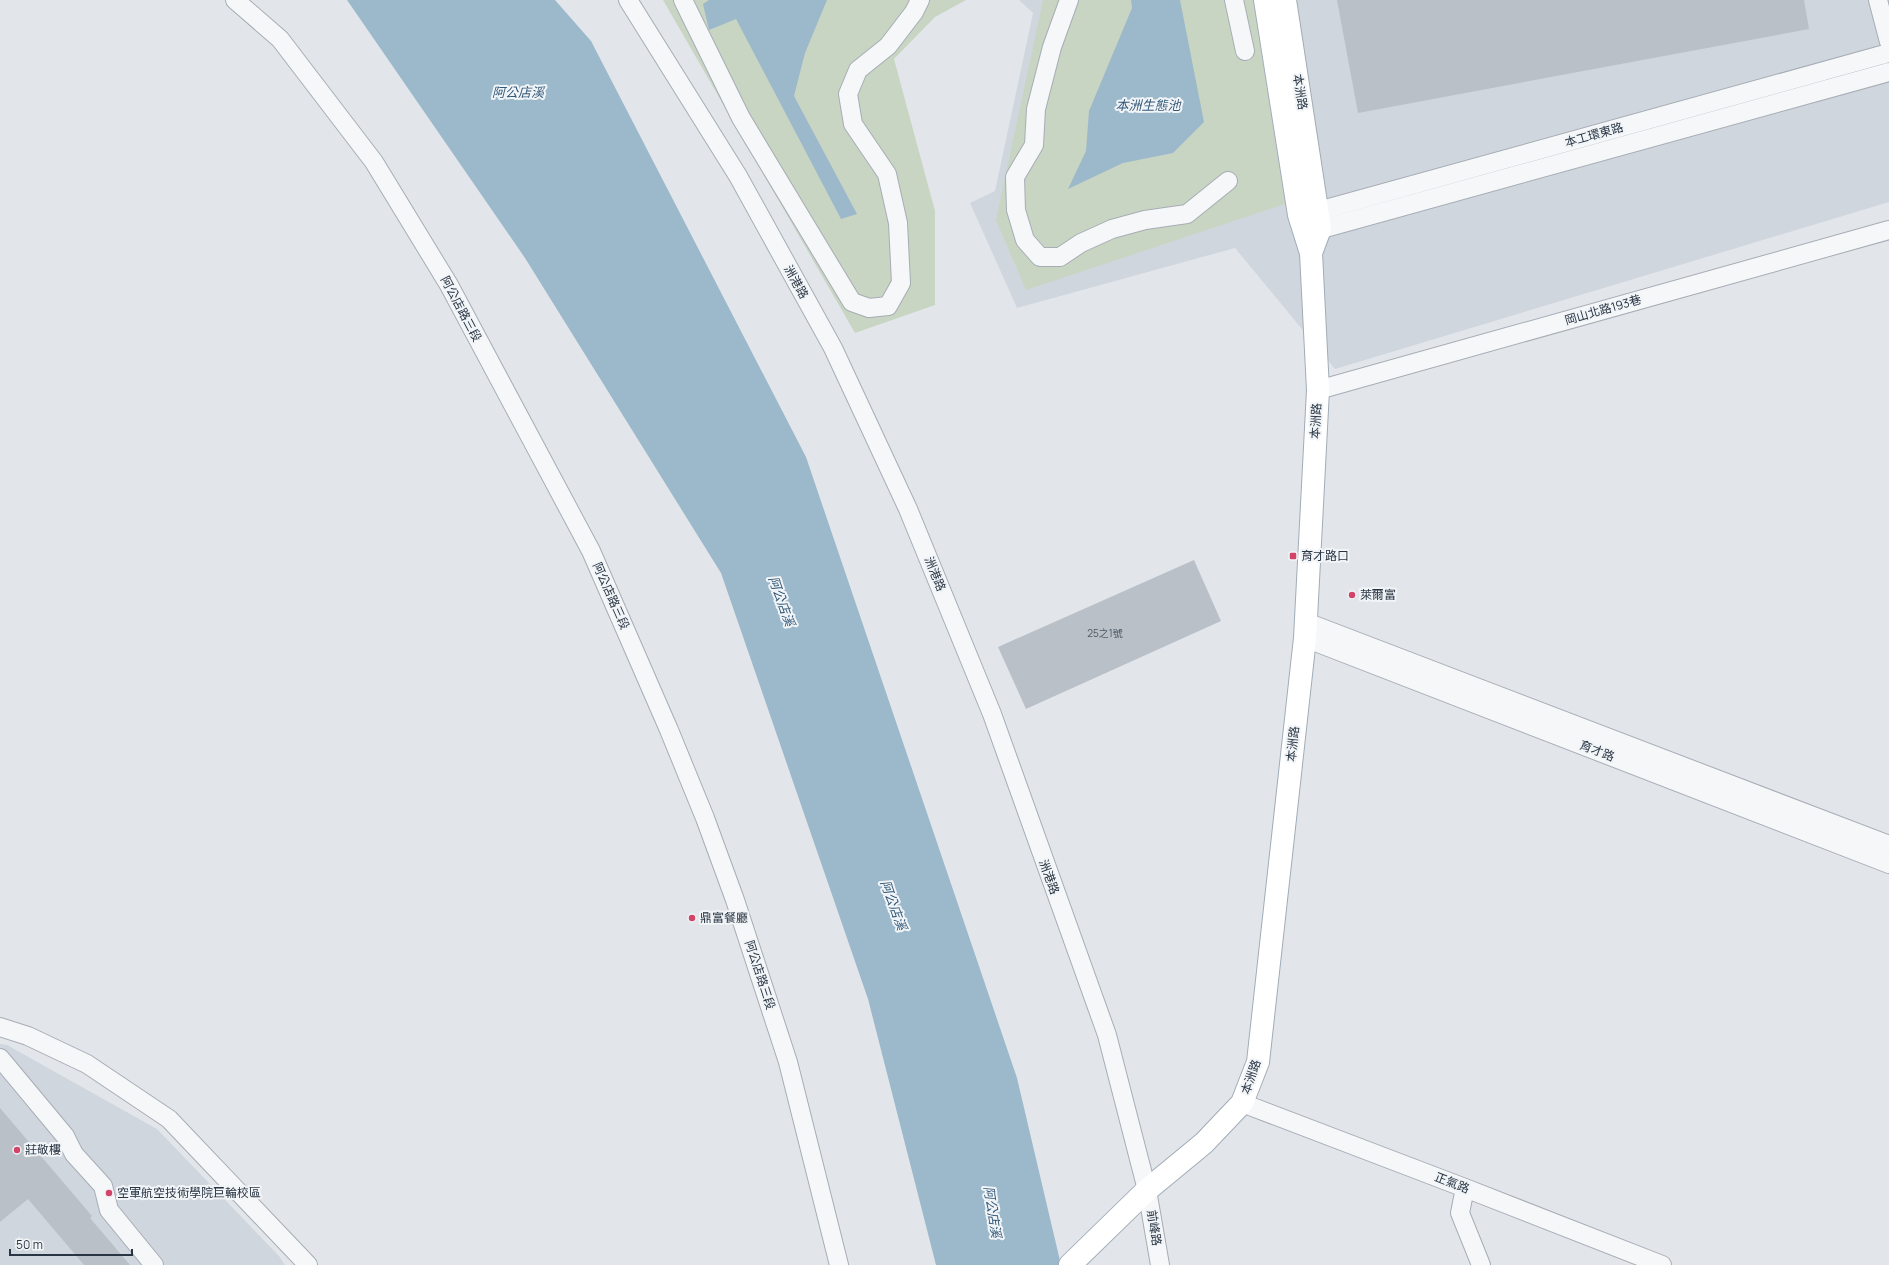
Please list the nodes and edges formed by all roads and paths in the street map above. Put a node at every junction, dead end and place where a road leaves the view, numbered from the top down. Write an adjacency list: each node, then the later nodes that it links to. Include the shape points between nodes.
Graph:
1 (235, 0): 28 (street, 阿公店路三段, via 280,39 374,162 449,285 592,551 669,730 735,900 788,1062)
2 (628, 0): 25 (street, 洲港路, via 738,176 833,348 908,509 992,714 1107,1035)
3 (683, 0): 4 (street, via 741,118 852,302 869,308 888,306 900,283 898,223 887,174 853,124 848,94 858,70 888,46)
4 (920, 0)
5 (1069, 0): 14 (street, via 1052,47 1036,110 1034,145 1016,177 1016,210 1025,240 1040,257 1060,257 1081,243 1112,229 1145,220 1187,214)
6 (1234, 0): 11 (street)
7 (1265, 0): 15 (main road, 本洲路)
8 (1285, 0): 15 (main road, 本洲路)
9 (1878, 0): 10 (street)
10 (1889, 42)
11 (1245, 51)
12 (1889, 53): 15 (street, 本工環東路)
13 (1889, 72): 15 (street, 本工環東路)
14 (1228, 180)
15 (1311, 229): 17 (main road, 本洲路)
16 (1889, 230): 17 (street, 岡山北路193巷)
17 (1318, 390): 18 (main road, 本洲路)
18 (1306, 630): 19 (street, 育才路); 20 (street, 育才路); 23 (main road, 本洲路, via 1258,1062)
19 (1889, 845)
20 (1889, 864)
21 (0, 1027): 27 (street, via 28,1036 87,1064 169,1119)
22 (0, 1058): 26 (street, via 65,1136 74,1154 103,1186 109,1210)
23 (1242, 1103): 24 (street, 正氣路); 25 (main road, 本洲路, via 1204,1143)
24 (1465, 1188): 31 (street, via 1460,1213); 32 (street, 正氣路)
25 (1147, 1190): 29 (main road, 本洲路); 30 (street, 前峰路)
26 (154, 1265)
27 (308, 1265)
28 (839, 1265)
29 (1070, 1265)
30 (1160, 1265)
31 (1481, 1265)
32 (1662, 1265)

